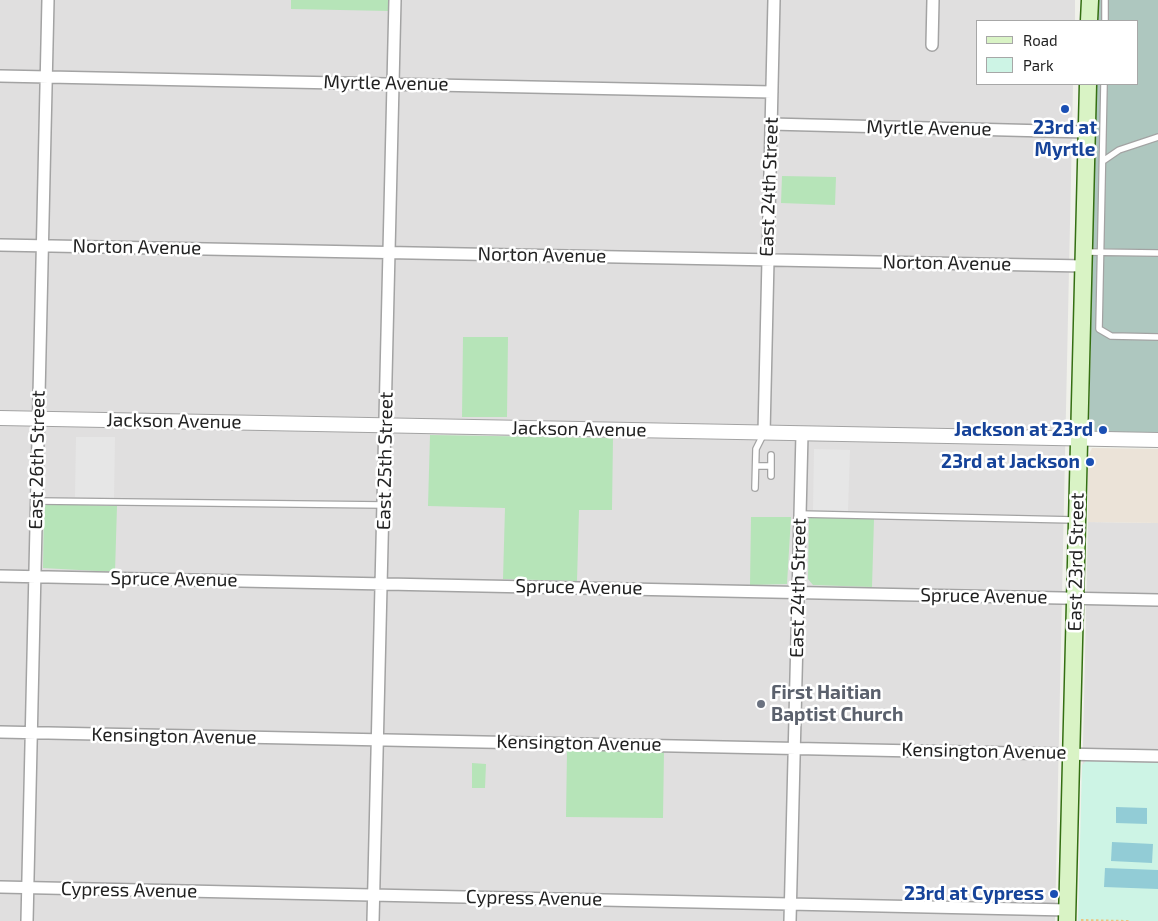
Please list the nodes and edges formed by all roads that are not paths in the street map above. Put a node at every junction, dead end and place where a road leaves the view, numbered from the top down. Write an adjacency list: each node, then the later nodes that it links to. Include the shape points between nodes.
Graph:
1 (48, 0): 11 (street, East 26th Street)
2 (395, 0): 12 (street, East 25th Street)
3 (774, 0): 15 (street, East 24th Street)
4 (933, 0): 9 (street)
5 (1090, 0): 7 (main road)
6 (1106, 0): 8 (lane)
7 (1089, 20)
8 (1105, 20)
9 (932, 45)
10 (0, 76): 11 (street, Myrtle Avenue)
11 (46, 77): 12 (street, Myrtle Avenue); 21 (street, East 26th Street)
12 (394, 83): 15 (street, Myrtle Avenue); 22 (street, East 25th Street)
13 (1088, 85): 17 (main road, East 23rd Street)
14 (1104, 85): 19 (lane)
15 (772, 92): 16 (street, East 24th Street)
16 (771, 124): 17 (street, Myrtle Avenue); 26 (street, East 24th Street)
17 (1086, 132): 25 (main road, East 23rd Street)
18 (1158, 137): 19 (lane, via 1119,150)
19 (1103, 161): 23 (lane)
20 (0, 245): 21 (street, Norton Avenue)
21 (42, 246): 22 (street, Norton Avenue); 29 (street, East 26th Street)
22 (390, 252): 26 (street, Norton Avenue); 30 (street, East 25th Street)
23 (1102, 252): 24 (lane); 25 (lane); 27 (lane, via 1099,329 1111,336)
24 (1158, 253)
25 (1084, 259): 26 (street, Norton Avenue); 33 (main road, East 23rd Street)
26 (767, 260): 31 (street, East 24th Street)
27 (1158, 338)
28 (0, 418): 29 (street, Jackson Avenue)
29 (39, 419): 30 (street, Jackson Avenue); 40 (street, East 26th Street)
30 (386, 425): 31 (street, Jackson Avenue); 41 (street, East 25th Street)
31 (764, 434): 32 (street, Jackson Avenue); 36 (lane, via 756,449)
32 (802, 434): 33 (street, Jackson Avenue); 42 (street, East 24th Street)
33 (1079, 439): 34 (street, Jackson Avenue); 43 (main road, East 23rd Street)
34 (1158, 440)
35 (771, 455): 37 (lane)
36 (756, 466): 37 (lane); 39 (lane)
37 (771, 466): 38 (lane)
38 (771, 476)
39 (755, 488)
40 (37, 501): 41 (lane); 45 (street, East 26th Street)
41 (384, 506): 46 (street, East 25th Street)
42 (800, 514): 43 (lane); 47 (street, East 24th Street)
43 (1077, 520): 48 (main road, East 23rd Street)
44 (0, 576): 45 (street, Spruce Avenue)
45 (34, 576): 46 (street, Spruce Avenue); 51 (street, East 26th Street)
46 (382, 584): 47 (street, Spruce Avenue); 52 (street, East 25th Street)
47 (798, 592): 48 (street, Spruce Avenue); 53 (street, East 24th Street)
48 (1075, 598): 49 (street, Spruce Avenue); 54 (main road, East 23rd Street)
49 (1158, 600)
50 (0, 732): 51 (street, Kensington Avenue)
51 (30, 733): 52 (street, Kensington Avenue); 57 (street, East 26th Street)
52 (378, 739): 53 (street, Kensington Avenue); 58 (street, East 25th Street)
53 (794, 747): 54 (street, Kensington Avenue); 59 (street, East 24th Street)
54 (1072, 753): 55 (street, Kensington Avenue); 60 (main road, East 23rd Street)
55 (1158, 756)
56 (0, 887): 57 (street, Cypress Avenue)
57 (27, 888): 58 (street, Cypress Avenue); 61 (street, East 26th Street)
58 (374, 895): 59 (street, Cypress Avenue); 62 (street, East 25th Street)
59 (790, 903): 60 (street, Cypress Avenue); 63 (street, East 24th Street)
60 (1072, 917)
61 (27, 921)
62 (373, 921)
63 (790, 921)

